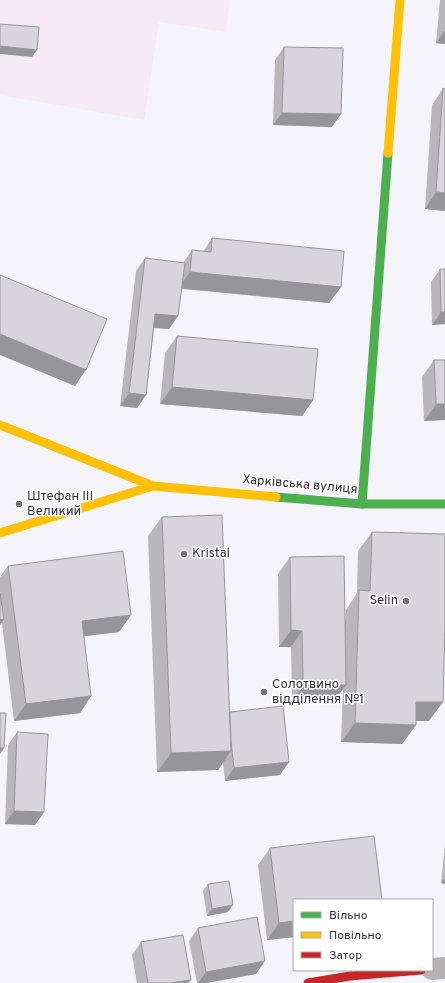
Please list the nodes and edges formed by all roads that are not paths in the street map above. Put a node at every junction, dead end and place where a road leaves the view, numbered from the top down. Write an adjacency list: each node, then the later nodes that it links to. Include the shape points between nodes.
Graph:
1 (400, 0): 4 (street)
2 (0, 425): 3 (street, Харківська вулиця)
3 (153, 486): 4 (street, Харківська вулиця); 6 (street, Харківська вулиця)
4 (362, 504): 5 (street, Харківська вулиця)
5 (445, 504)
6 (0, 533)
7 (445, 968): 8 (street)
8 (433, 969)
9 (409, 971): 10 (street, via 350,976)
10 (308, 983)

